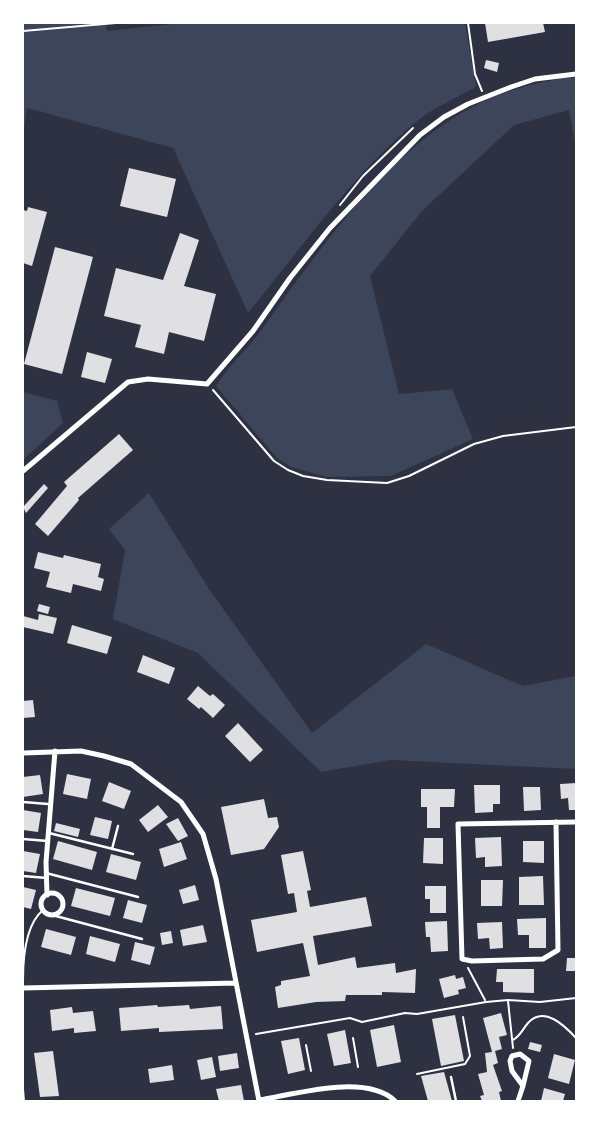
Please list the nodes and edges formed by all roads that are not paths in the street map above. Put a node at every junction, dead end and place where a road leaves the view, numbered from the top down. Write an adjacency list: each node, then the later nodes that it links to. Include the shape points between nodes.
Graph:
1 (576, 74): 2 (street, via 535,79 444,117 420,135 330,228 207,384 148,379 128,382)
2 (23, 471)
3 (55, 751): 4 (street); 6 (street); 21 (street, via 82,751 131,764 181,802 203,834 224,911)
4 (23, 753)
5 (23, 802): 6 (lane)
6 (52, 804): 10 (street)
7 (556, 822): 7 (street, via 558,950 543,959 462,959 458,824); 8 (street)
8 (576, 822)
9 (118, 826): 13 (lane)
10 (49, 833): 12 (street); 13 (lane)
11 (23, 839): 12 (lane)
12 (48, 841): 16 (street)
13 (112, 849): 14 (lane)
14 (132, 854)
15 (23, 876): 16 (lane)
16 (47, 876): 17 (street); 18 (lane)
17 (47, 895): 19 (street, via 43,910); 19 (street, via 57,895 63,903)
18 (138, 897)
19 (52, 915): 20 (lane)
20 (142, 939)
21 (236, 983): 22 (street); 25 (street)
22 (23, 987)
23 (451, 1077): 27 (lane)
24 (523, 1086): 24 (street, via 529,1061 520,1054 512,1056 510,1067); 28 (street)
25 (259, 1101): 26 (street, via 362,1086 386,1092)
26 (396, 1101)
27 (456, 1101)
28 (518, 1101)

